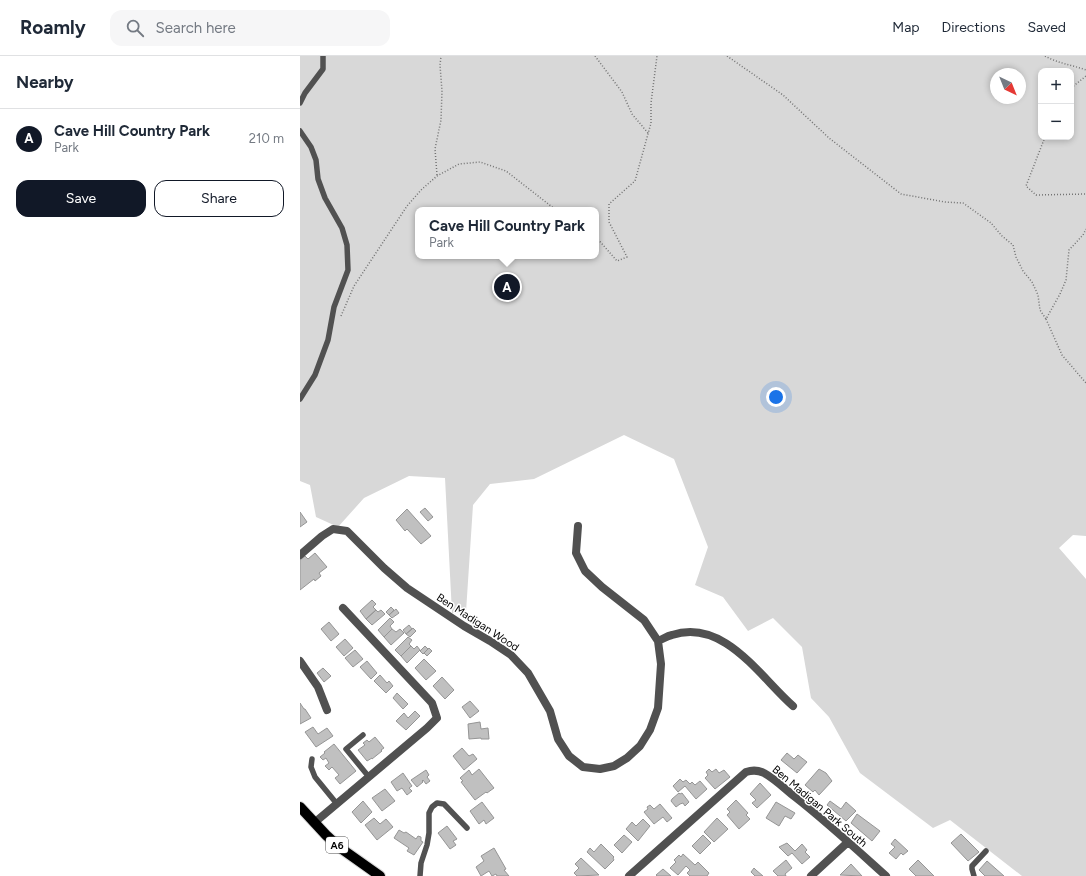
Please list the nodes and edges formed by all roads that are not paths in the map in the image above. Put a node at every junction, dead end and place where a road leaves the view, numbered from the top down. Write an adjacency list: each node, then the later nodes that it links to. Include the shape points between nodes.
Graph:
1 (323, 56): 2 (lane, via 323,69)
2 (300, 103)
3 (300, 131): 4 (lane, via 316,160 318,179 325,198 342,228 347,245 348,270 334,307 328,340 315,375)
4 (300, 399)
5 (578, 526): 8 (street, Ben Madigan Wood, via 576,553 585,571 644,620)
6 (300, 555): 8 (street, Ben Madigan Wood, via 333,529 347,531 407,588 511,655 528,673 550,711 558,739 569,756 583,767 600,769 614,766 636,750 650,730 658,708 661,664)
7 (343, 608): 14 (street, via 432,703 437,718)
8 (658, 641): 10 (street, via 672,634 690,632 706,633 718,638 735,649)
9 (300, 662): 11 (street, via 318,687)
10 (793, 706)
11 (327, 710)
12 (363, 735): 14 (lane, via 346,749)
13 (312, 759): 15 (lane, via 311,767 315,777)
14 (369, 777): 15 (street)
15 (337, 804): 17 (street)
16 (300, 807): 17 (main road, A6)
17 (314, 823): 21 (main road, A6, via 339,847)
18 (467, 828): 22 (lane, via 444,804 437,803 432,807 428,813 428,839)
19 (848, 842): 23 (street, Ben Madigan Park South, via 770,777 757,770 751,770); 24 (street); 25 (street, Ben Madigan Park South)
20 (986, 851): 26 (lane, via 972,866)
21 (380, 876)
22 (420, 876)
23 (629, 876)
24 (811, 876)
25 (886, 876)
26 (974, 876)

